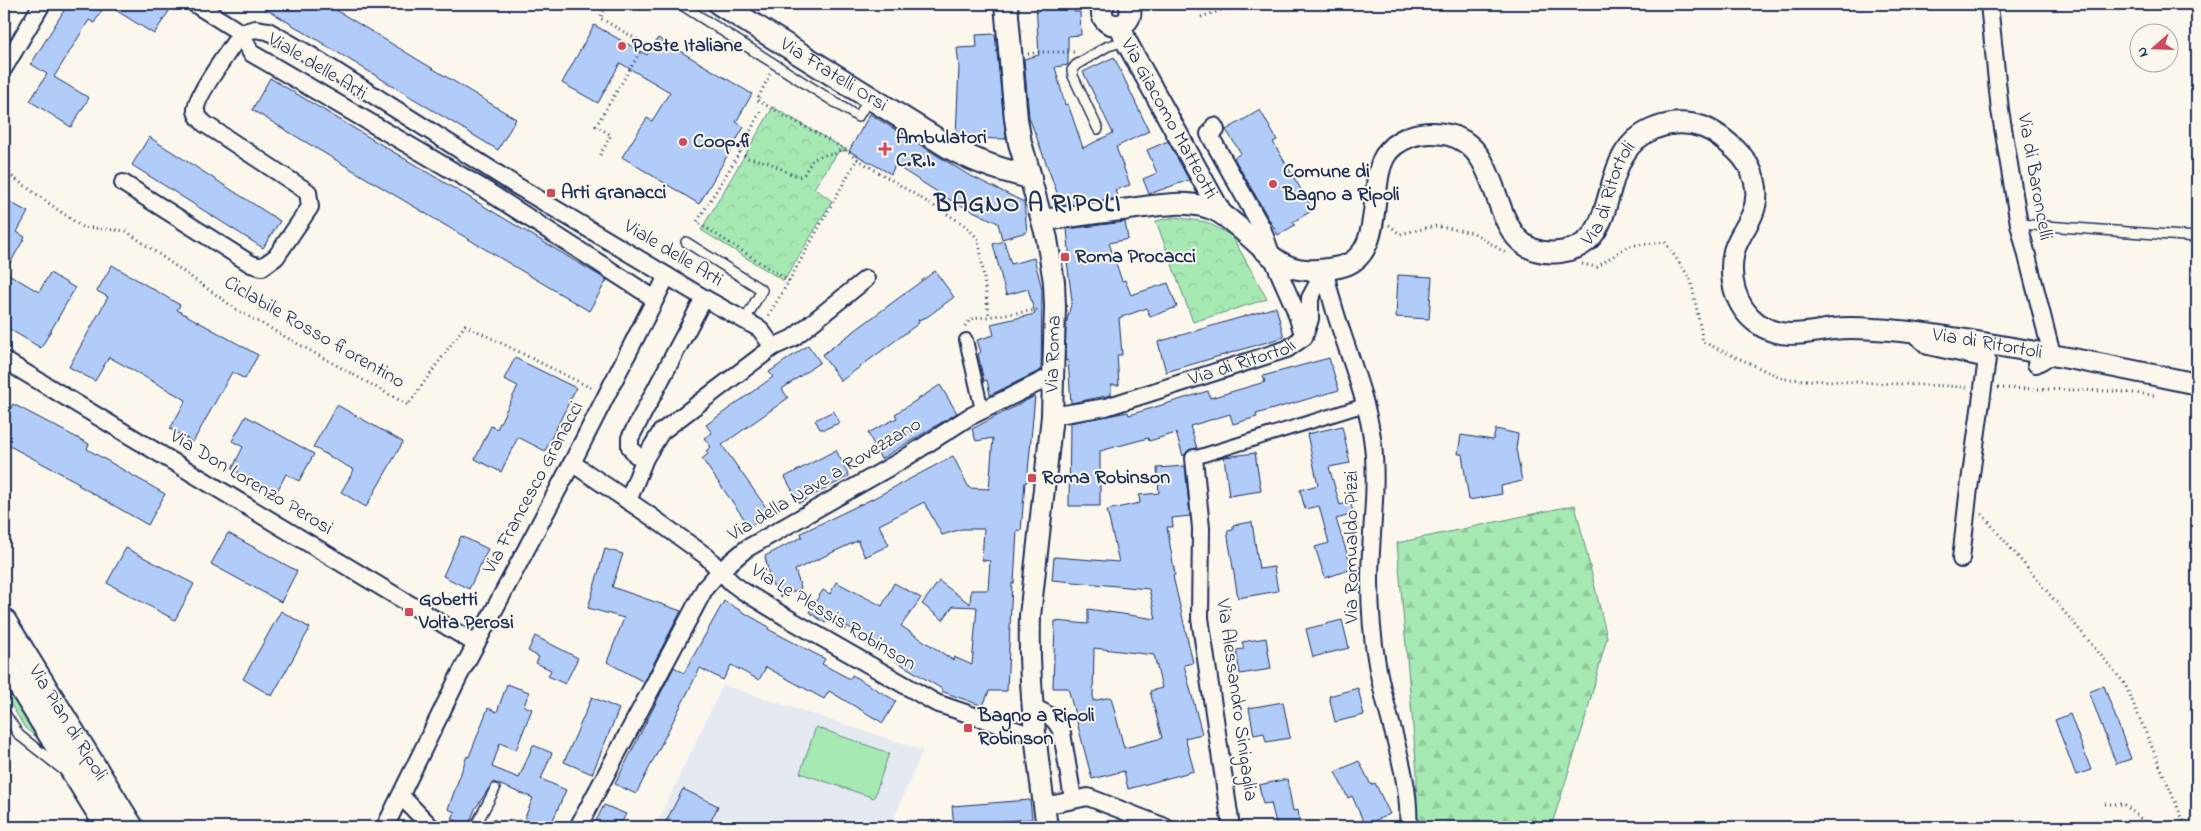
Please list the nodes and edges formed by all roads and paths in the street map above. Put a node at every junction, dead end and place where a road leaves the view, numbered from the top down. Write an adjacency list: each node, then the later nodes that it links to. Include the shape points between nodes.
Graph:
1 (42, 4): 17 (street)
2 (195, 4): 12 (street, Viale delle Arti)
3 (607, 4): 24 (path, via 600,18 645,44 596,126 611,135)
4 (680, 4): 16 (lane)
5 (720, 4): 18 (main road, Via Fratelli Orsi)
6 (1006, 4): 15 (main road, Via Roma)
7 (1104, 4): 13 (street, Via Giacomo Matteotti, via 1104,19)
8 (1129, 4): 13 (street, Via Giacomo Matteotti, via 1130,16)
9 (1229, 4): 11 (path, via 1225,9)
10 (1990, 4): 35 (street, Via di Baroncelli, via 2000,110)
11 (1201, 17)
12 (241, 33): 27 (street, Viale delle Arti, via 255,29 268,31); 29 (street, via 200,97 196,111 205,124 308,192 310,207 276,256 262,267 251,264); 30 (street, Viale delle Arti, via 251,54)
13 (1123, 33): 21 (lane, via 1072,70); 31 (street, Via Giacomo Matteotti)
14 (1080, 52): 15 (path, via 1038,52)
15 (1011, 58): 28 (main road, Via Roma, via 1018,132)
16 (775, 65): 18 (lane, via 858,117); 25 (path, via 757,100)
17 (4, 68)
18 (870, 97): 28 (main road, Via Fratelli Orsi, via 974,161)
19 (760, 112): 23 (path)
20 (1214, 126): 39 (street, via 1216,130 1209,134 1262,228)
21 (1098, 129)
22 (843, 148): 23 (path, via 834,154 813,159 800,176 768,162 747,158)
23 (740, 152): 34 (path)
24 (600, 155)
25 (857, 159): 44 (path); 48 (path, via 965,225 979,240)
26 (4, 170): 59 (path, Ciclabile Rosso fiorentino, via 82,227 126,231 239,311 408,405 465,325)
27 (494, 172): 30 (street); 42 (street, Viale delle Arti)
28 (1030, 177): 33 (street, Via Roma)
29 (123, 182)
30 (484, 189): 46 (street, Viale delle Arti)
31 (1221, 213): 33 (street, via 1205,206 1173,204); 39 (street)
32 (1374, 214): 38 (path, via 1400,234 1436,226 1474,233); 41 (street, Via di Ritortoli, via 1368,239 1358,260); 50 (street, Via di Ritortoli, via 1382,163 1392,147 1417,134 1445,135 1463,142 1482,159 1503,216 1518,239 1548,252 1572,250 1587,241 1599,226 1618,164 1634,141 1661,126 1692,124 1712,131 1724,140 1752,171 1755,204 1735,248 1732,278 1737,297 1755,322 1769,331 1793,335 1837,328)
33 (1042, 220): 56 (street, Via Roma, via 1054,282)
34 (697, 222)
35 (2019, 224): 36 (lane); 54 (street, Via di Baroncelli)
36 (2197, 237)
37 (686, 242): 49 (lane, via 762,290)
38 (1512, 257)
39 (1273, 259): 41 (street, via 1298,270); 51 (street)
40 (1580, 264): 58 (path, via 1597,267 1628,246 1665,242 1691,280 1703,342 1784,379)
41 (1325, 270): 51 (street, Via di Ritortoli, via 1310,298 1310,319); 61 (street, Via Romualdo Pizzi)
42 (667, 276): 45 (street, Viale delle Arti); 46 (street, Via Francesco Granacci)
43 (866, 279): 53 (street, via 792,338)
44 (789, 281)
45 (704, 298): 49 (street, Viale delle Arti); 64 (street, via 630,438 630,447)
46 (655, 299): 66 (street, Via Francesco Granacci)
47 (1040, 310): 48 (path)
48 (989, 317): 52 (path, via 971,319 963,328)
49 (745, 320): 53 (street, Viale delle Arti, via 764,333)
50 (1911, 332): 54 (street, Via di Ritortoli); 58 (street, via 1928,346 1987,359)
51 (1304, 337): 63 (street, Via di Ritortoli, via 1287,349 1106,407)
52 (966, 340): 62 (street)
53 (773, 347): 64 (street, via 668,425)
54 (2061, 357): 57 (street, Via di Ritortoli)
55 (4, 360): 72 (street, Via Don Lorenzo Perosi)
56 (1054, 375): 62 (street, Via della Nave a Rovezzano); 63 (street, Via Roma)
57 (2197, 384)
58 (1983, 387): 60 (path); 67 (street)
59 (590, 388)
60 (2159, 395)
61 (1365, 405): 65 (street, Via Alessandro Sinigaglia); 93 (street, Via Romualdo Pizzi, via 1374,459 1370,581 1372,626 1377,666 1406,793)
62 (982, 410): 70 (street, Via della Nave a Rovezzano, via 902,460 746,548)
63 (1052, 416): 74 (street, Via Roma, via 1030,616)
64 (645, 458): 68 (street)
65 (1194, 458): 92 (street, Via Alessandro Sinigaglia, via 1201,528 1200,618)
66 (572, 463): 68 (street, Via Le Plessis Robinson); 72 (street, Via Francesco Granacci)
67 (1968, 496): 69 (street); 95 (path, via 2124,684)
68 (628, 501): 70 (street, Via Le Plessis Robinson, via 706,556)
69 (1961, 559)
70 (720, 571): 76 (street, Via Le Plessis Robinson, via 743,591 920,695); 89 (street, Via della Nave a Rovezzano, via 705,588)
71 (4, 620): 85 (main road, Via Pian di Ripoli)
72 (476, 644): 79 (street, Via Francesco Granacci)
73 (4, 661): 77 (main road, Via Pian di Ripoli)
74 (1032, 707): 76 (street, Via Roma); 80 (street, via 1050,715 1059,725)
75 (4, 712): 77 (lane, Via Pian di Ripoli, via 19,735)
76 (1036, 737): 82 (street, Via Roma)
77 (78, 781): 84 (main road, Via Pian di Ripoli)
78 (496, 789): 88 (lane)
79 (401, 796): 86 (street, Via Francesco Granacci); 87 (street)
80 (1073, 799): 82 (street); 83 (street, via 1088,797)
81 (2105, 804): 94 (path, via 2124,804)
82 (1044, 806): 90 (street, Via Roma)
83 (1122, 820): 91 (street)
84 (107, 827)
85 (132, 827)
86 (385, 827)
87 (431, 827)
88 (475, 827)
89 (578, 827)
90 (1047, 827)
91 (1165, 827)
92 (1231, 827)
93 (1408, 827)
94 (2150, 827)
95 (2186, 827)

